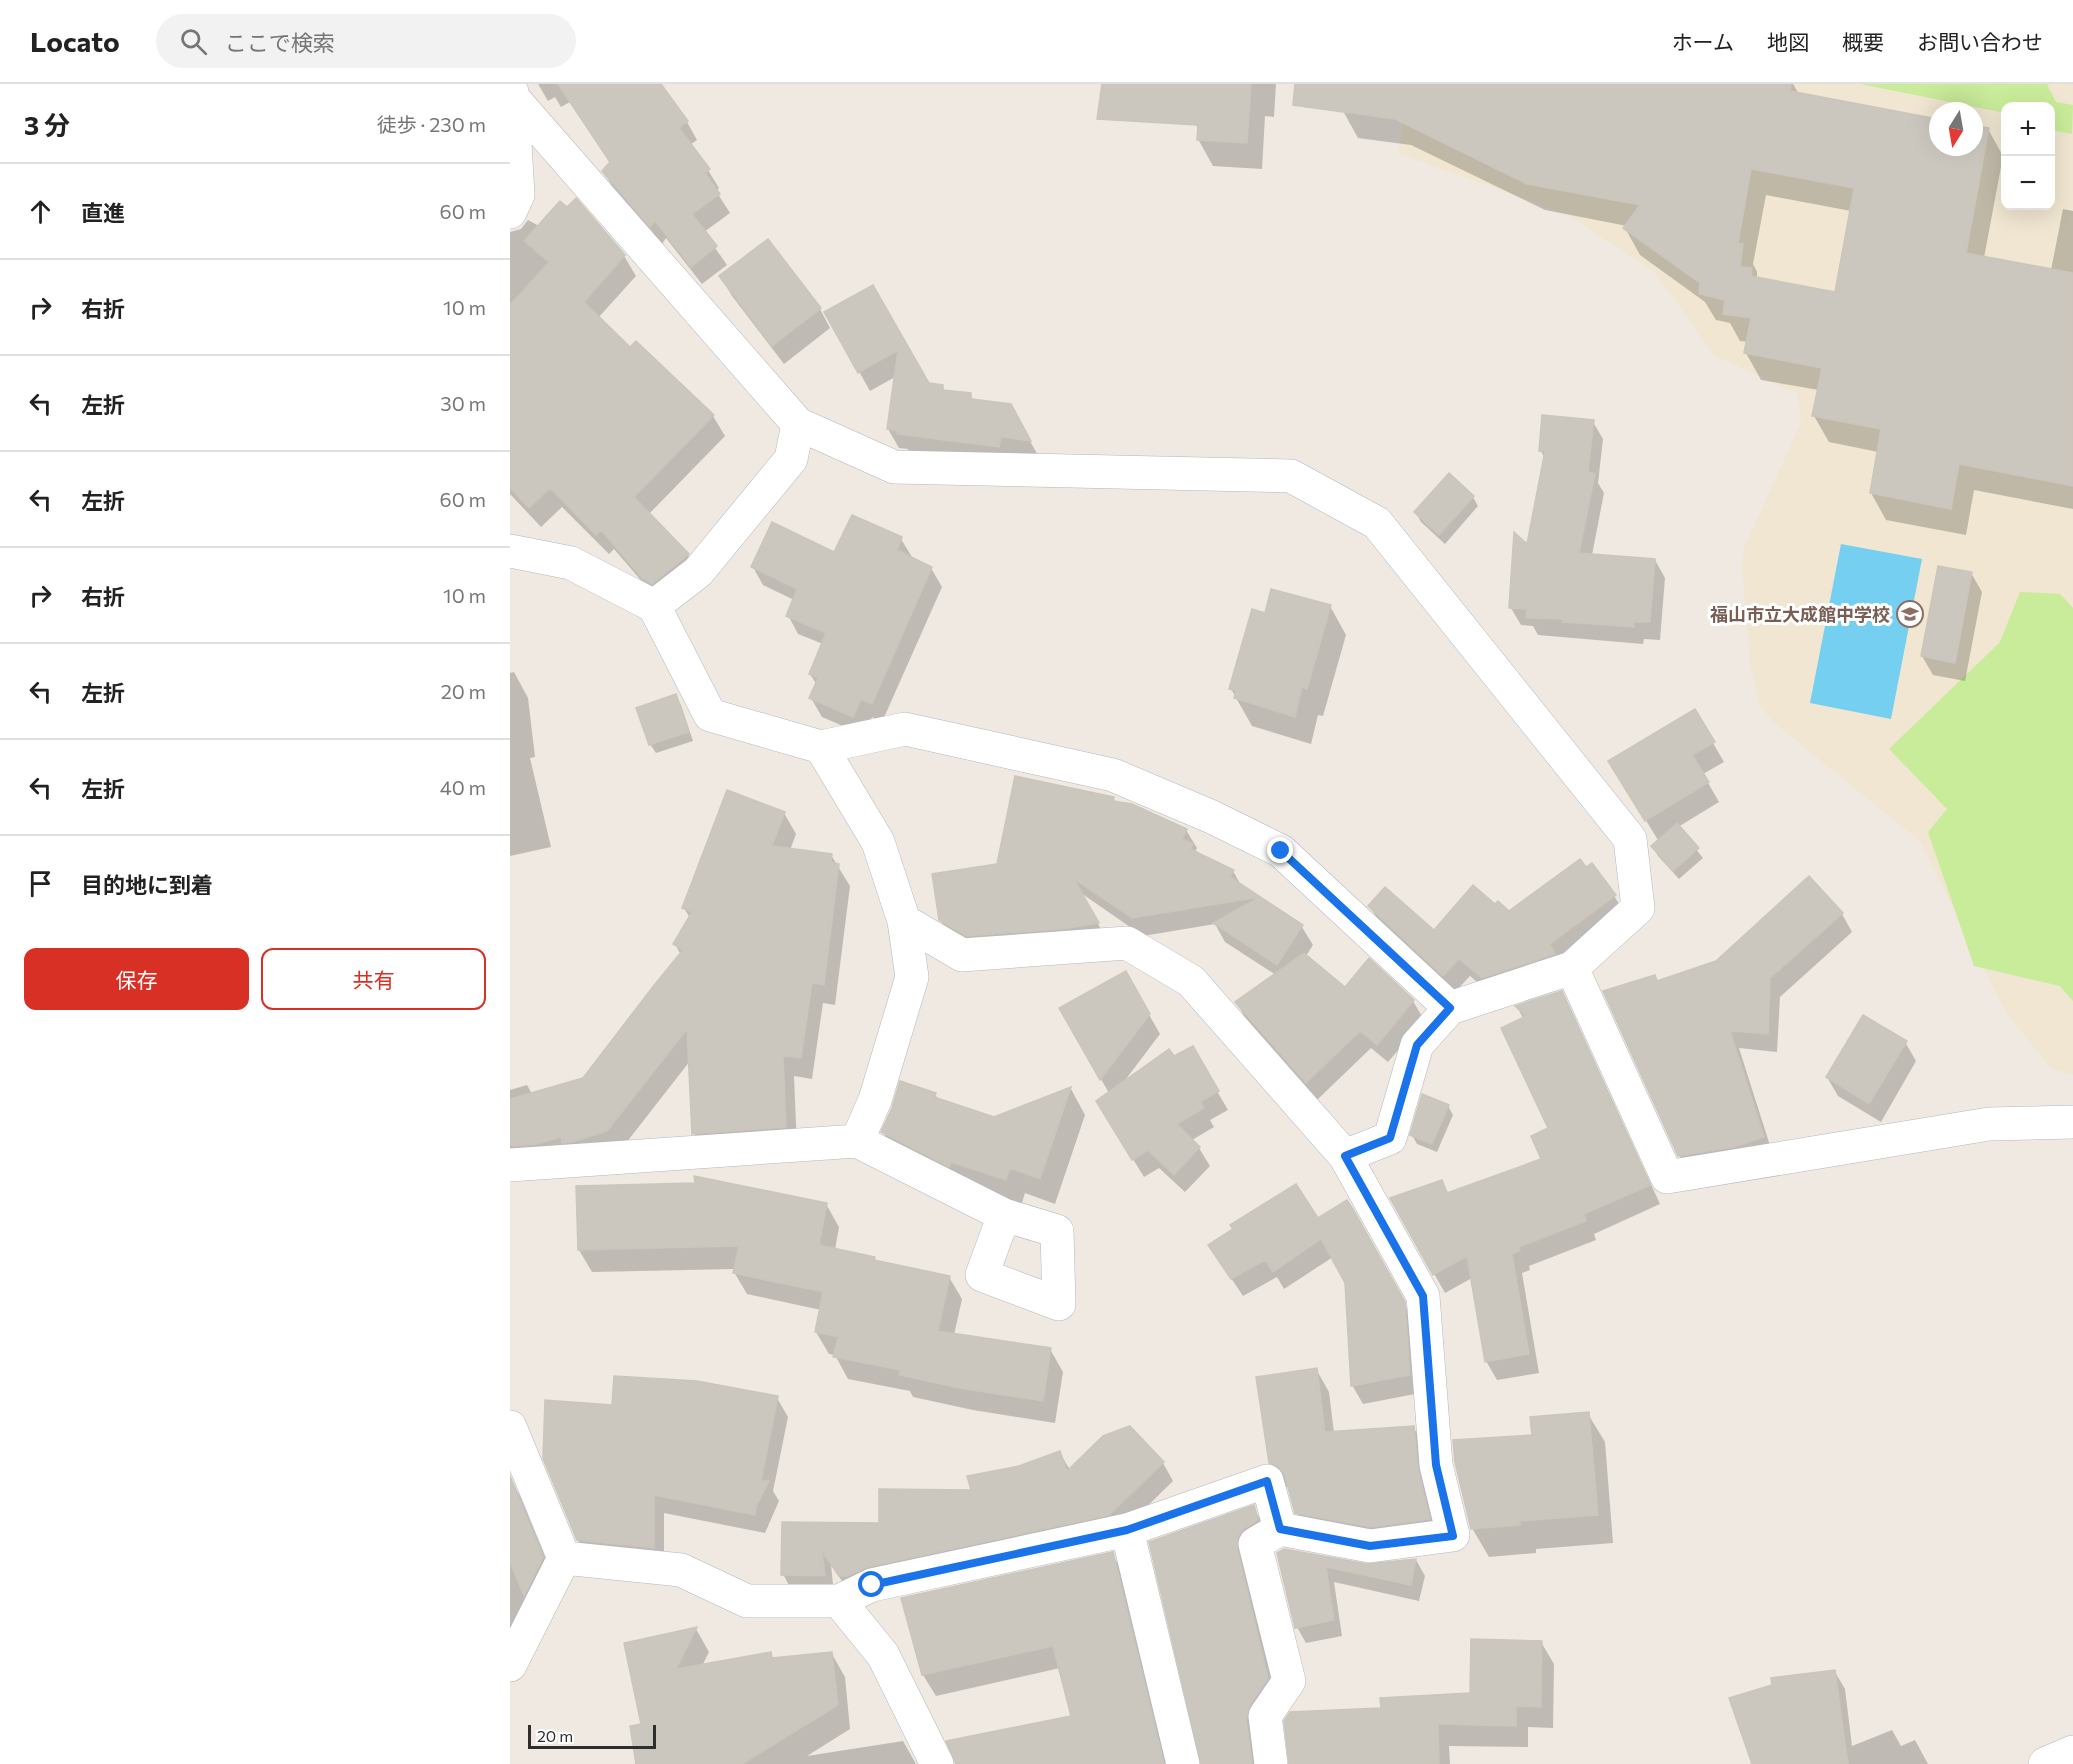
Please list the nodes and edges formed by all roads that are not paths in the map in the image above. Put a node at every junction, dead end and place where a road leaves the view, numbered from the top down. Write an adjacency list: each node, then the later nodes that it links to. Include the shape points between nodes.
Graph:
1 (512, 91): 2 (street, via 518,195); 3 (street)
2 (510, 212)
3 (798, 424): 5 (street, via 792,459 698,572); 8 (street, via 894,467 1291,476 1377,523 1630,838 1638,908)
4 (510, 551): 5 (street, via 571,563)
5 (654, 606): 6 (street, via 710,715)
6 (821, 747): 7 (street, via 878,842); 9 (street, via 905,729 1113,775 1281,851)
7 (904, 921): 11 (street, via 912,977 875,1100); 12 (street, via 962,955 1127,943 1191,981)
8 (1572, 968): 9 (street); 10 (street, via 1667,1177 1989,1124)
9 (1450, 1008): 12 (street, via 1417,1045 1390,1138)
10 (2073, 1122)
11 (857, 1141): 13 (street); 14 (street)
12 (1345, 1156): 16 (street, via 1423,1296 1436,1465 1453,1536 1370,1546)
13 (510, 1165)
14 (1004, 1215)
15 (510, 1427): 18 (street)
16 (1280, 1529): 17 (street, via 1267,1481); 24 (street, via 1255,1544 1289,1680 1265,1716)
17 (1127, 1530): 19 (street, via 872,1585); 23 (street)
18 (564, 1558): 19 (street, via 681,1570 747,1601); 20 (street)
19 (839, 1601): 22 (street, via 883,1655)
20 (510, 1665)
21 (2073, 1752): 25 (street)
22 (937, 1764)
23 (1183, 1764)
24 (1271, 1764)
25 (2045, 1764)

